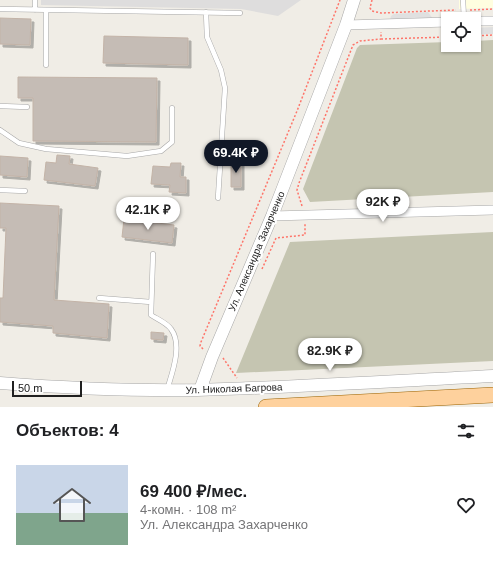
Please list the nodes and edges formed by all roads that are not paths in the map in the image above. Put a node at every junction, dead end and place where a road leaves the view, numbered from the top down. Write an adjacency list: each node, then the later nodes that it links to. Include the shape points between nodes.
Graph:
1 (35, 0): 5 (lane)
2 (354, 0): 13 (street, Ул. Александра Захарченко)
3 (464, 0): 8 (lane)
4 (0, 9): 5 (lane)
5 (34, 10): 6 (lane)
6 (46, 10): 7 (lane); 14 (lane)
7 (206, 12): 9 (lane); 21 (lane, via 207,37 221,70 225,88)
8 (464, 12)
9 (240, 13)
10 (481, 21): 11 (street)
11 (493, 21)
12 (441, 22): 13 (street)
13 (346, 25): 23 (street, Ул. Александра Захарченко)
14 (46, 65)
15 (0, 106): 16 (lane)
16 (27, 107)
17 (172, 108): 18 (lane, via 172,142 161,151 127,156 46,149 19,143)
18 (0, 130)
19 (0, 190): 20 (lane)
20 (25, 191)
21 (218, 198)
22 (493, 210): 23 (street)
23 (272, 216): 30 (street, Ул. Александра Захарченко)
24 (153, 254): 26 (lane)
25 (99, 298): 26 (lane)
26 (152, 302): 29 (lane, via 151,315 171,329 176,341 175,362)
27 (493, 376): 30 (street, Ул. Николая Багрова)
28 (0, 383): 29 (street, Ул. Николая Багрова, via 67,388)
29 (167, 390): 30 (street, Ул. Николая Багрова)
30 (200, 390)
31 (493, 395): 32 (main road)
32 (266, 407)

